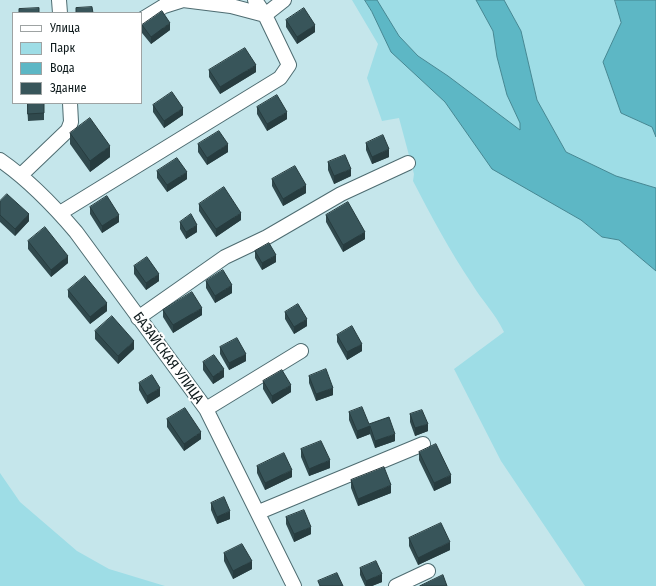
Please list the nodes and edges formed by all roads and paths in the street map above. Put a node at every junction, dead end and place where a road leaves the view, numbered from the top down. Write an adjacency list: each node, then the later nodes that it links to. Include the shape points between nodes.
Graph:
1 (59, 0): 5 (street)
2 (183, 0): 6 (street, via 231,6); 7 (street, via 164,6)
3 (254, 0): 6 (street)
4 (284, 0): 6 (street)
5 (60, 12)
6 (265, 15): 12 (street, via 289,65 280,78)
7 (142, 19)
8 (70, 104): 11 (street, via 71,122 68,130)
9 (0, 160): 11 (street, БАЗАЙСКАЯ УЛИЦА)
10 (408, 163): 13 (street, via 341,194 267,237 225,257)
11 (21, 175): 12 (street, БАЗАЙСКАЯ УЛИЦА)
12 (60, 213): 13 (street, БАЗАЙСКАЯ УЛИЦА)
13 (138, 318): 15 (street, БАЗАЙСКАЯ УЛИЦА)
14 (301, 351): 15 (street)
15 (206, 409): 17 (street, БАЗАЙСКАЯ УЛИЦА)
16 (423, 444): 17 (street)
17 (259, 512): 19 (street, БАЗАЙСКАЯ УЛИЦА)
18 (428, 571): 20 (street)
19 (294, 586)
20 (396, 586)

